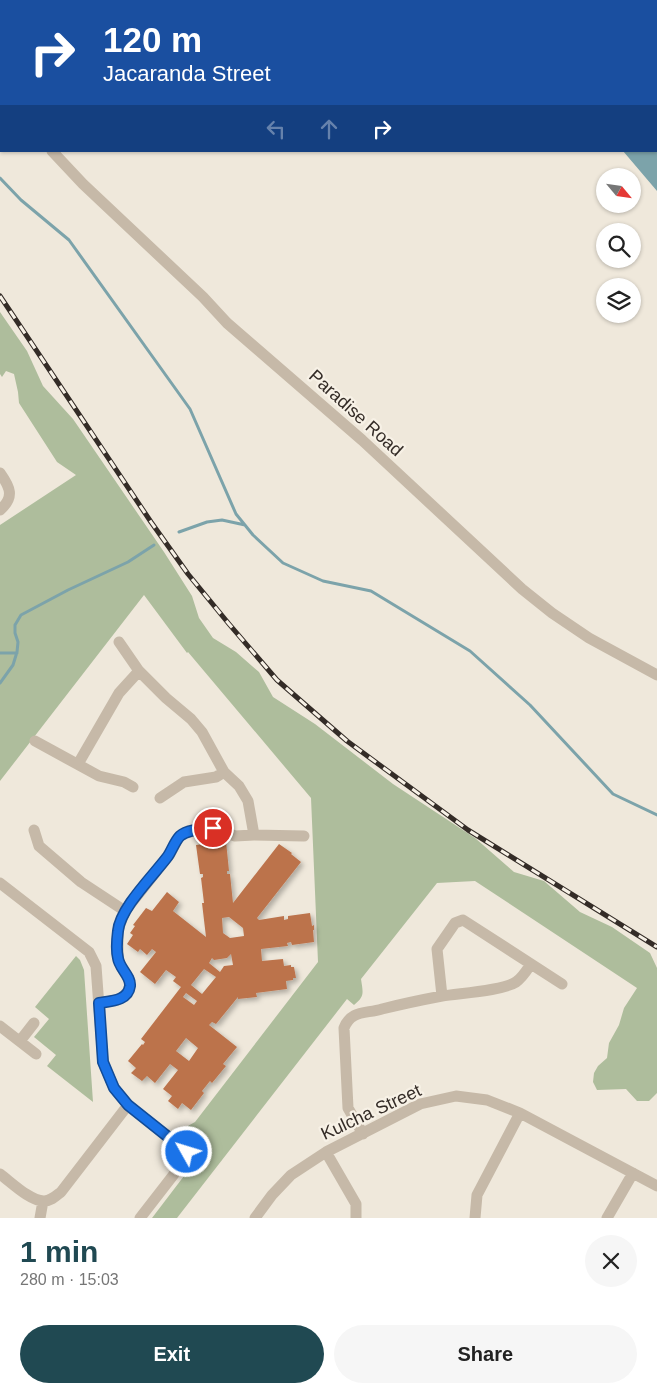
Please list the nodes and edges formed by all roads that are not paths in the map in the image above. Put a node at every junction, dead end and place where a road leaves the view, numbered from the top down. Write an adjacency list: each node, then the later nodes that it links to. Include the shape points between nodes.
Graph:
1 (53, 152): 6 (street, Paradise Road, via 227,323 362,440 522,589 589,638)
2 (0, 473): 3 (street, via 10,492 8,502)
3 (0, 510)
4 (119, 642): 5 (street)
5 (139, 671): 8 (street, via 119,693); 9 (street, via 202,732)
6 (657, 676)
7 (35, 742): 8 (street)
8 (78, 764): 10 (street)
9 (224, 772): 11 (street, via 216,777 184,782); 13 (street, via 239,786 248,801)
10 (132, 787)
11 (160, 798)
12 (34, 830): 16 (street, via 39,846 81,882)
13 (254, 835): 14 (street); 16 (street, via 235,836 213,828 188,831 179,836 170,854)
14 (304, 836)
15 (0, 883): 20 (street, via 89,952 96,966)
16 (125, 911): 20 (street, via 118,930 118,959 130,985 124,996)
17 (531, 964): 18 (street); 19 (street, via 517,981 504,987); 19 (street, via 463,920 454,923 437,949)
18 (562, 984)
19 (442, 996): 27 (street, via 356,1014 347,1020 344,1028 348,1108)
20 (99, 1003): 25 (street, via 103,1062 114,1088)
21 (34, 1023): 23 (street)
22 (0, 1026): 23 (street)
23 (20, 1041): 24 (street)
24 (36, 1054)
25 (128, 1105): 32 (street, via 61,1192); 34 (street, via 187,1152 185,1160)
26 (520, 1113): 27 (street, Kulcha Street, via 487,1100 456,1096 420,1104); 29 (street, Kulcha Street); 37 (street, via 477,1195)
27 (363, 1134): 28 (street, Kulcha Street)
28 (326, 1152): 35 (street, Kulcha Street, via 291,1175); 36 (street, via 356,1204)
29 (633, 1172): 31 (street, Kulcha Street); 38 (street)
30 (0, 1174): 32 (street, via 28,1196)
31 (657, 1186)
32 (43, 1201): 33 (street)
33 (40, 1218)
34 (140, 1218)
35 (255, 1218)
36 (356, 1218)
37 (475, 1218)
38 (607, 1218)

